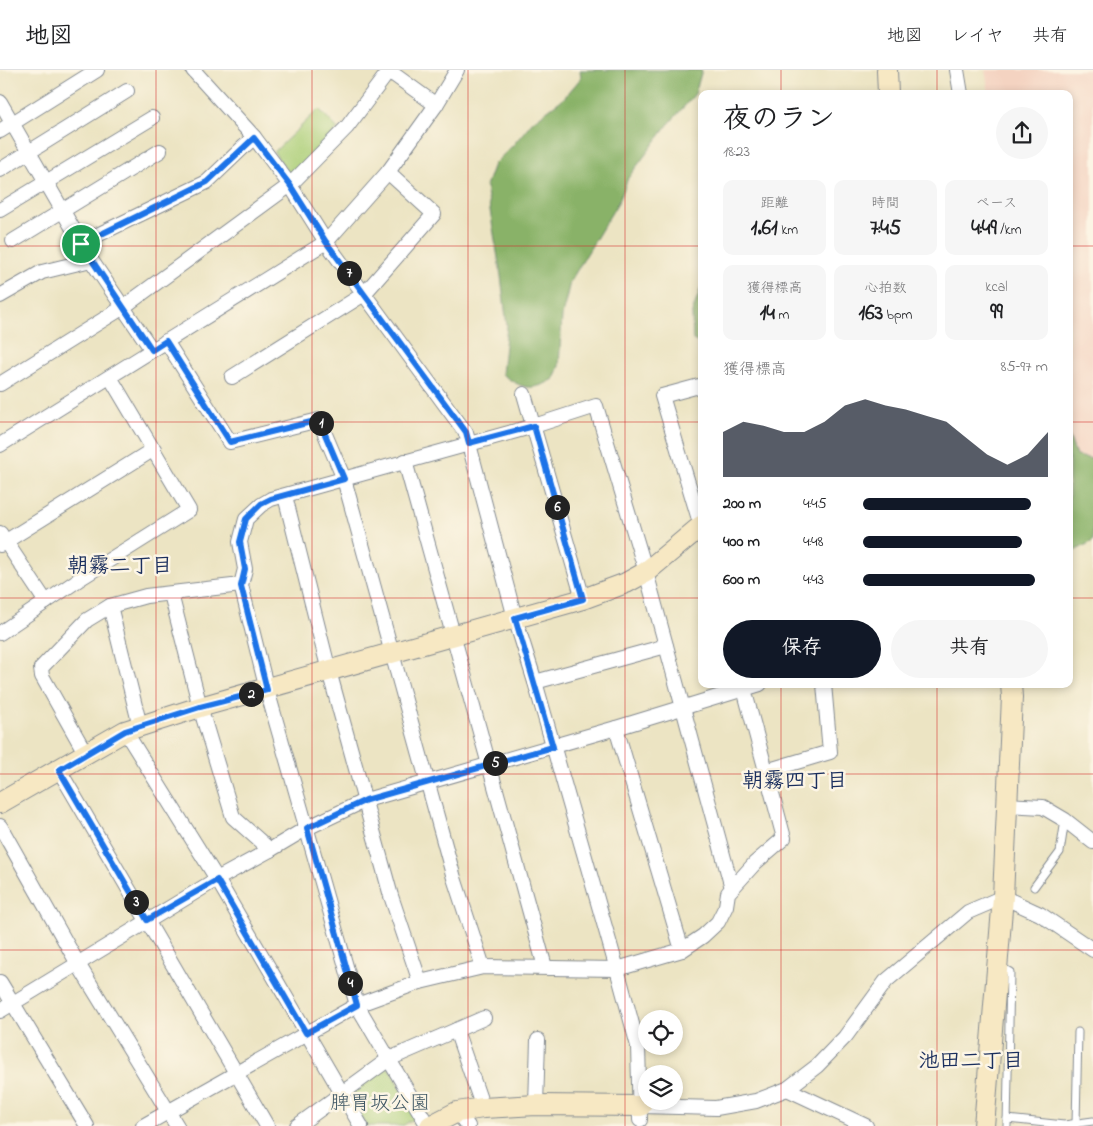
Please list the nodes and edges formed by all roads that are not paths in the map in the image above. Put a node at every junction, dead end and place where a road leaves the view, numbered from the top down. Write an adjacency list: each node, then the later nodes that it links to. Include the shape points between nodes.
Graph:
1 (97, 70): 12 (street)
2 (193, 70): 14 (street)
3 (458, 70): 10 (street)
4 (887, 70): 6 (street)
5 (957, 70): 7 (street)
6 (888, 90)
7 (960, 90)
8 (126, 92): 16 (street)
9 (0, 102): 12 (street)
10 (436, 105): 18 (street); 20 (street, via 389,71 347,127)
11 (152, 118): 19 (street)
12 (13, 124): 13 (street); 16 (street)
13 (0, 132)
14 (254, 138): 20 (street); 25 (street, via 207,182)
15 (160, 151): 22 (street)
16 (29, 152): 17 (street); 19 (street)
17 (0, 170)
18 (388, 172): 24 (street); 27 (street, via 434,214)
19 (46, 182): 21 (street); 22 (street)
20 (290, 185): 24 (street); 29 (street)
21 (0, 210)
22 (62, 211): 23 (street); 25 (street)
23 (13, 241)
24 (326, 242): 27 (street); 30 (street)
25 (81, 244): 26 (street)
26 (91, 260): 28 (street, via 42,272); 29 (street)
27 (364, 294): 33 (street); 38 (street, via 466,432)
28 (0, 296)
29 (122, 308): 31 (street); 34 (street)
30 (166, 341): 31 (street); 42 (street, via 230,442 319,420)
31 (152, 350): 32 (street)
32 (110, 377): 39 (street); 40 (street)
33 (232, 378)
34 (0, 384)
35 (698, 387): 44 (street, via 662,396)
36 (524, 394): 37 (street)
37 (534, 426): 38 (street); 47 (street, via 596,406); 50 (street)
38 (469, 443): 41 (street); 53 (street)
39 (0, 444)
40 (154, 448): 46 (street); 51 (street, via 189,510)
41 (405, 461): 42 (street); 55 (street)
42 (344, 479): 43 (street); 57 (street)
43 (285, 496): 48 (street, via 261,504 246,519 240,542 245,569); 58 (street)
44 (698, 516)
45 (698, 529): 47 (street)
46 (2, 540): 51 (street)
47 (646, 572): 50 (street); 56 (street)
48 (241, 586): 49 (street); 64 (street)
49 (171, 594): 52 (street, via 146,596); 65 (street)
50 (583, 599): 53 (street)
51 (46, 602): 54 (street)
52 (110, 606): 67 (street); 70 (street, via 87,620 41,668 42,676)
53 (515, 618): 55 (street); 59 (street)
54 (0, 633)
55 (452, 636): 57 (street); 71 (street)
56 (666, 646): 59 (street); 66 (street)
57 (391, 653): 58 (street); 74 (street)
58 (330, 671): 64 (street); 75 (street)
59 (535, 682): 69 (street)
60 (747, 688): 63 (street)
61 (824, 688): 73 (street, via 830,752)
62 (1011, 688): 77 (street)
63 (744, 689): 66 (street); 73 (street)
64 (267, 690): 65 (street); 80 (street)
65 (200, 707): 67 (street); 82 (street, via 233,817)
66 (682, 707): 68 (street); 85 (street)
67 (132, 728): 70 (street); 83 (street)
68 (616, 728): 69 (street); 88 (street)
69 (553, 747): 71 (street); 94 (street)
70 (86, 754): 72 (street)
71 (490, 764): 74 (street); 93 (street)
72 (59, 770): 76 (street); 87 (street)
73 (766, 771): 85 (street, via 784,838)
74 (428, 782): 75 (street); 92 (street)
75 (366, 800): 80 (street); 96 (street, via 391,896)
76 (0, 803)
77 (1007, 805): 78 (street, via 1043,808); 86 (street)
78 (1065, 820): 81 (street); 84 (lane, via 1060,852)
79 (0, 826): 90 (street)
80 (307, 828): 82 (street); 98 (street)
81 (1093, 842)
82 (270, 850): 83 (street)
83 (217, 880): 87 (street); 103 (street)
84 (1034, 887)
85 (732, 888): 88 (street, via 718,922)
86 (1004, 897): 89 (street, via 1040,914); 91 (street); 107 (street, via 968,912 886,981 845,1037 817,1066)
87 (147, 920): 90 (street); 106 (street)
88 (682, 950): 94 (street)
89 (1093, 950)
90 (78, 964): 97 (street); 111 (street)
91 (998, 965): 115 (lane, via 1010,972); 126 (street)
92 (483, 967): 93 (street); 96 (street)
93 (545, 967): 94 (street)
94 (617, 969): 112 (street, via 638,1046)
95 (0, 982): 97 (street)
96 (420, 982): 98 (street)
97 (13, 1004): 99 (street); 118 (street)
98 (357, 1005): 103 (street); 105 (street)
99 (0, 1011)
100 (484, 1018): 101 (street)
101 (456, 1030): 105 (street); 110 (street)
102 (1078, 1032): 116 (lane)
103 (306, 1033): 106 (street); 108 (street)
104 (538, 1040): 109 (street)
105 (389, 1060): 108 (street); 124 (street)
106 (236, 1072): 111 (street); 121 (street)
107 (786, 1089): 112 (street, via 756,1101 716,1108); 125 (street)
108 (342, 1093): 122 (street); 123 (street)
109 (536, 1105): 110 (street); 112 (street)
110 (484, 1108): 113 (street)
111 (168, 1112): 119 (street); 120 (street)
112 (641, 1113)
113 (462, 1119): 124 (street)
114 (1093, 1121): 116 (lane)
115 (1007, 1122): 117 (lane)
116 (1076, 1124): 117 (lane)
117 (1064, 1125)
118 (87, 1126)
119 (143, 1126)
120 (176, 1126)
121 (267, 1126)
122 (297, 1126)
123 (361, 1126)
124 (429, 1126)
125 (866, 1126)
126 (984, 1126)

